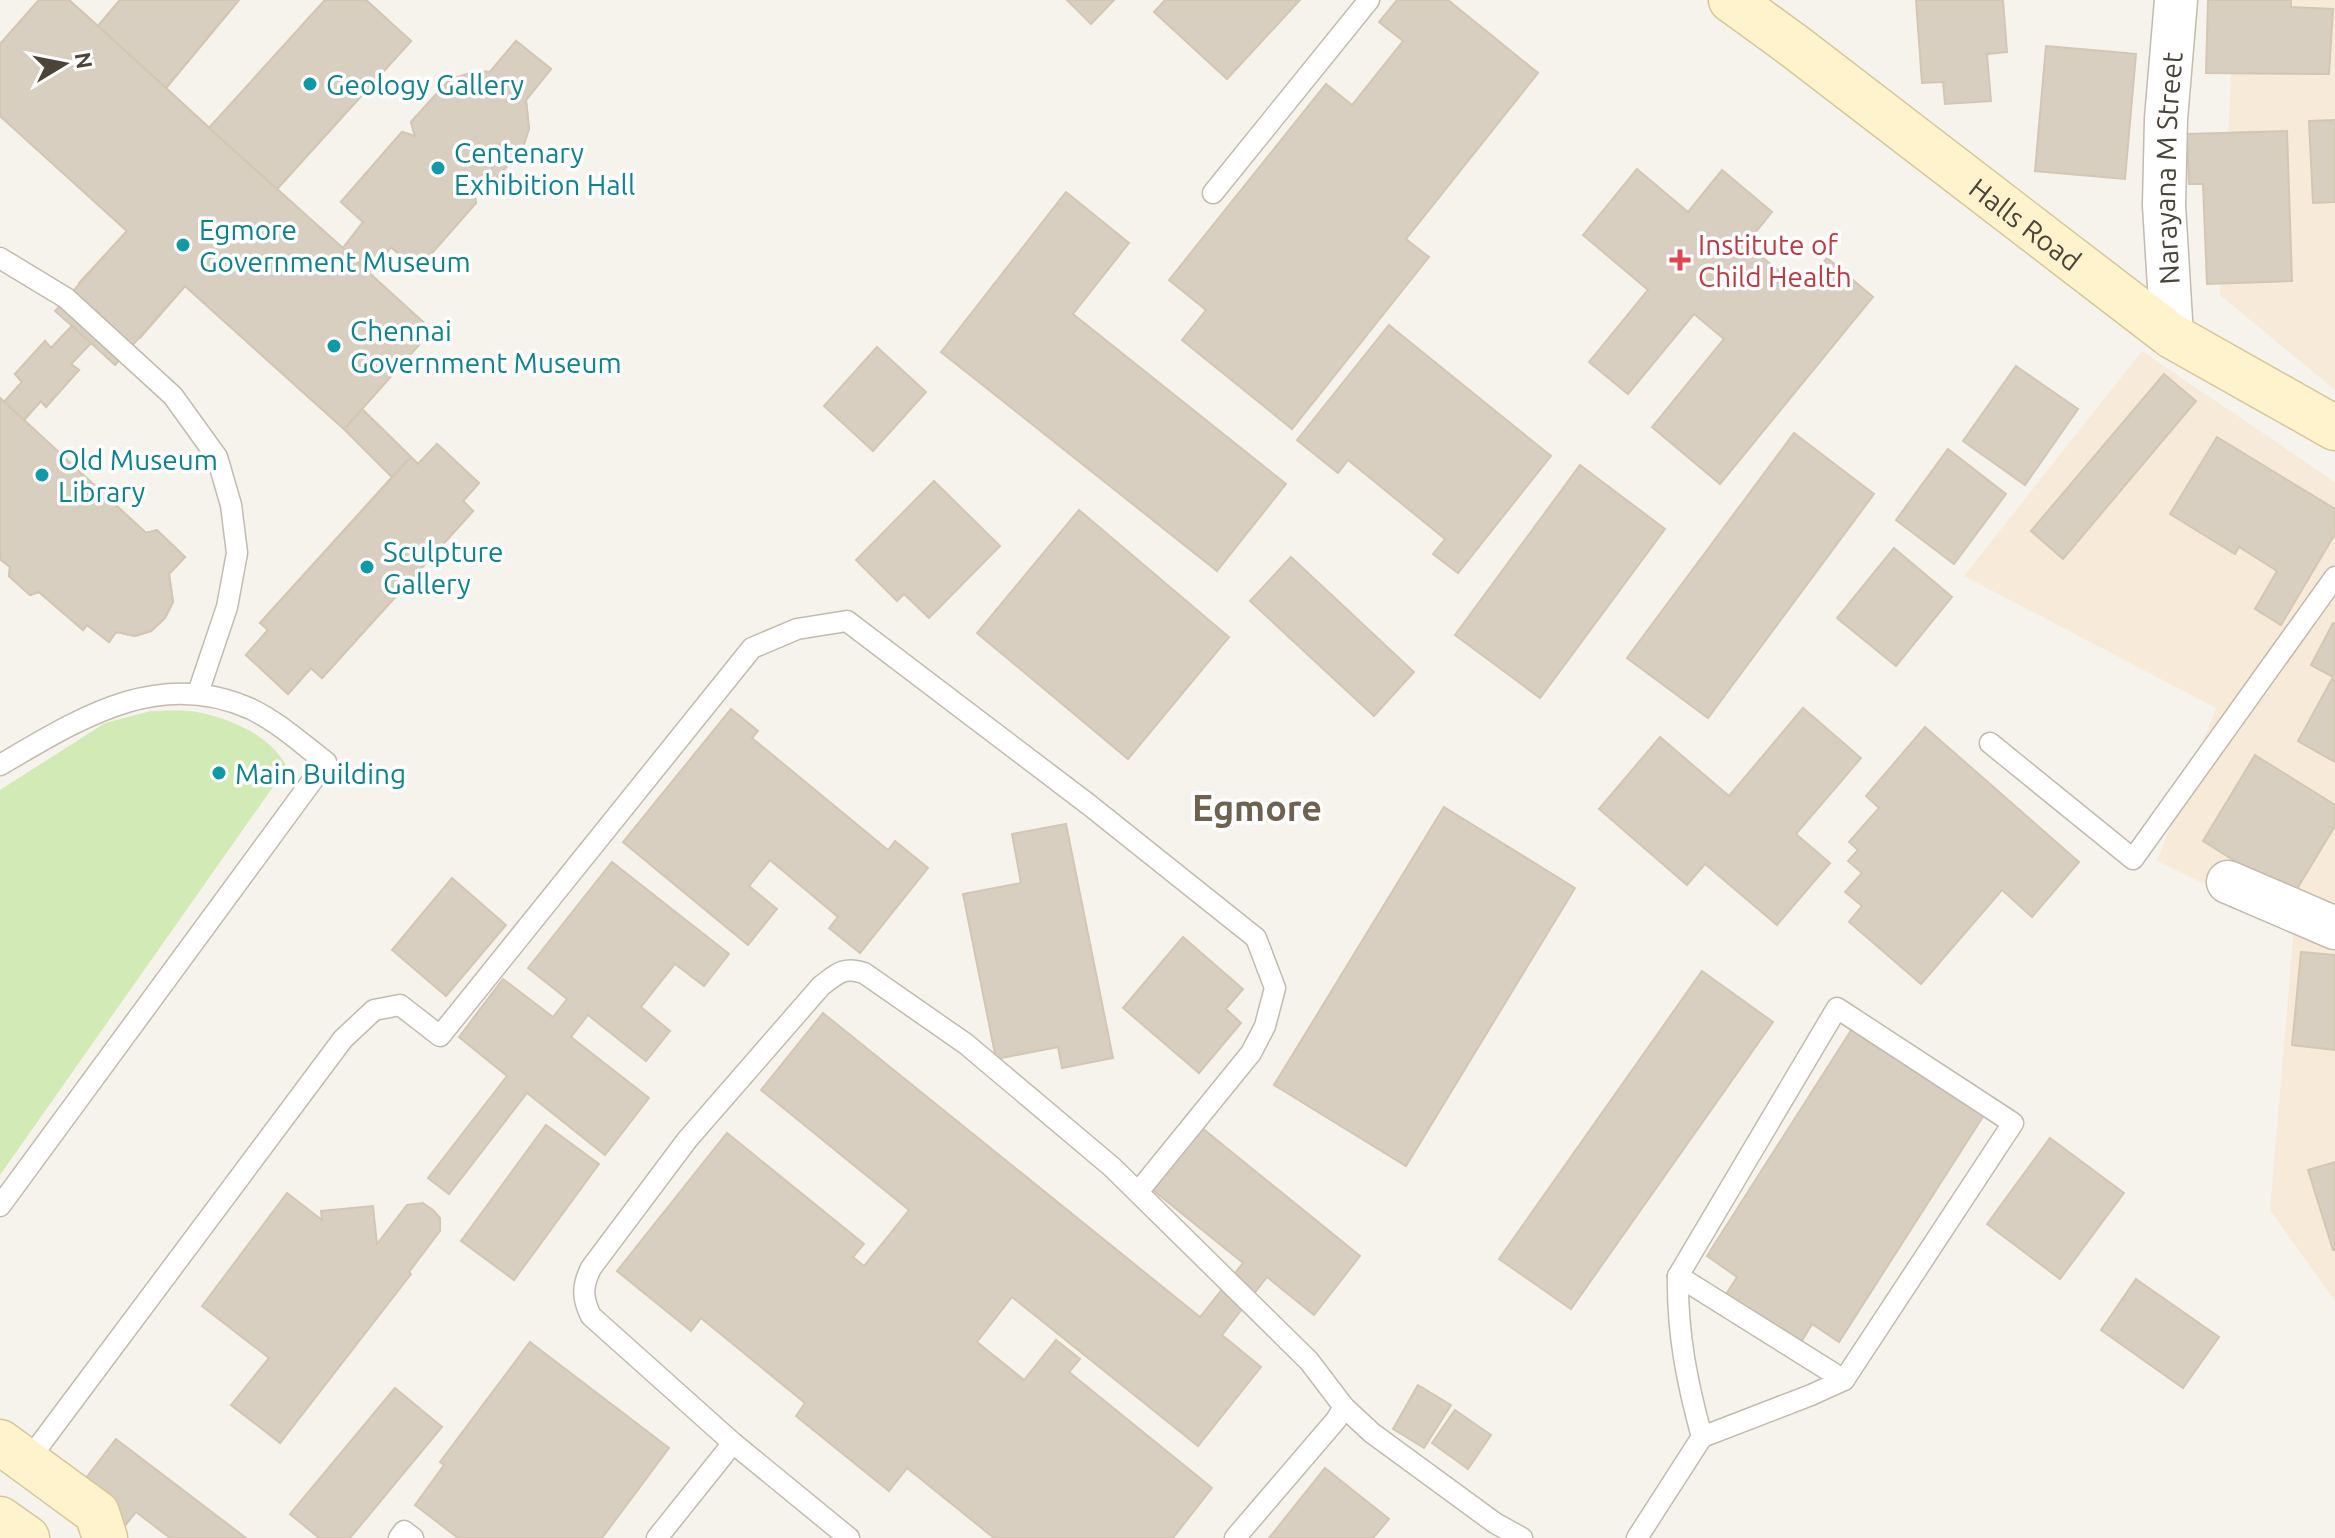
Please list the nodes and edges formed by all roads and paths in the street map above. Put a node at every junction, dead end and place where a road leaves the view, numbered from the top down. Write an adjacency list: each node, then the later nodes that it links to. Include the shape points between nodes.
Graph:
1 (1369, 0): 4 (lane)
2 (1731, 0): 6 (main road, Halls Road)
3 (2176, 0): 6 (street, Narayana M Street, via 2164,205)
4 (1213, 193)
5 (0, 258): 9 (lane, via 66,298 173,396 217,457 237,553 227,607)
6 (2172, 336): 7 (main road, Halls Road)
7 (2335, 428)
8 (2335, 577): 10 (lane, via 2133,859)
9 (198, 693): 11 (lane, via 120,702); 15 (lane, via 254,710 326,762)
10 (1990, 743)
11 (0, 765)
12 (2228, 882): 13 (street)
13 (2335, 928)
14 (1138, 1192): 18 (lane, via 1309,1361); 20 (lane, via 966,1044 864,973 851,969 837,974 687,1140 585,1280 583,1298 591,1316); 21 (lane, via 1251,1053 1265,1026 1275,988 1256,938 847,621 797,629 752,648 440,1036 400,1005 374,1010 343,1039)
15 (0, 1206)
16 (1678, 1276): 17 (lane); 17 (lane, via 1837,1008 2013,1123); 19 (lane, via 1677,1315)
17 (1844, 1380): 19 (lane)
18 (1344, 1407): 29 (lane); 30 (lane, via 1372,1433)
19 (1702, 1437): 31 (lane)
20 (733, 1443): 27 (lane); 28 (lane)
21 (9, 1461): 23 (main road, via 97,1513)
22 (0, 1519): 24 (main road)
23 (89, 1536)
24 (27, 1538)
25 (399, 1538): 26 (lane, via 404,1531)
26 (413, 1538)
27 (657, 1538)
28 (849, 1538)
29 (1235, 1538)
30 (1522, 1538)
31 (1637, 1538)

